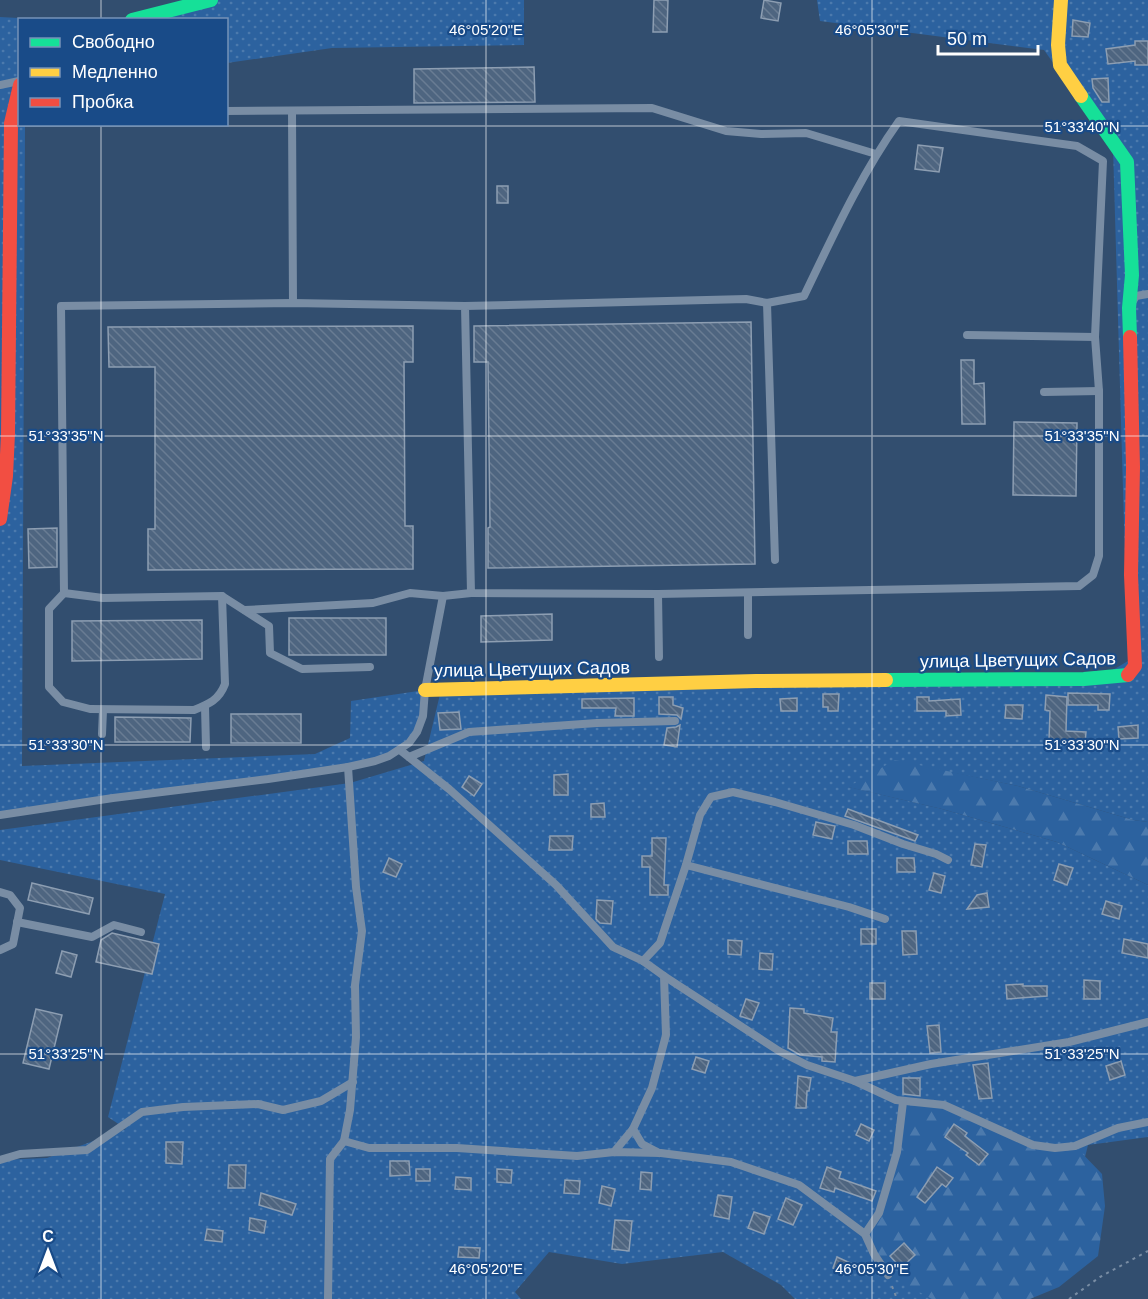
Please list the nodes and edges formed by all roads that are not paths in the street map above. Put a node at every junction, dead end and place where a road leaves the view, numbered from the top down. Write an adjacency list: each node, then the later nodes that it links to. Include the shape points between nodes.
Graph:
1 (211, 0): 3 (street)
2 (1061, 0): 14 (street, улица Цветущих Садов, via 1060,65 1127,162 1132,275)
3 (140, 18)
4 (18, 83): 5 (lane)
5 (0, 84)
6 (18, 92): 17 (street, via 11,123)
7 (228, 111): 8 (lane)
8 (292, 111): 9 (lane, via 652,108 726,131 806,133); 11 (lane)
9 (876, 154): 12 (lane, via 804,296); 16 (lane, via 899,121 1077,146 1103,161)
10 (1148, 294): 14 (lane, via 1136,297)
11 (293, 303): 13 (lane); 22 (lane, via 61,306)
12 (767, 303): 13 (lane, via 746,299); 21 (lane)
13 (465, 306): 23 (lane)
14 (1128, 308): 32 (street, улица Цветущих Садов, via 1133,467 1131,575 1138,637 1135,666 1127,676)
15 (967, 335): 16 (lane)
16 (1095, 337): 18 (lane)
17 (5, 339): 20 (street, via 8,434)
18 (1099, 391): 19 (lane); 24 (lane, via 1099,556 1093,575 1078,586)
19 (1044, 392)
20 (0, 519)
21 (775, 560)
22 (64, 593): 26 (lane, via 103,598); 34 (lane, via 49,609 49,687 63,702)
23 (471, 593): 25 (lane); 27 (lane)
24 (748, 593): 25 (lane); 29 (lane)
25 (658, 594): 30 (lane)
26 (222, 596): 28 (lane); 33 (lane, via 225,684 221,696)
27 (443, 596): 28 (lane, via 410,593 373,603); 32 (lane)
28 (245, 610): 31 (lane, via 269,626 270,653 302,669)
29 (748, 635)
30 (659, 657)
31 (370, 667)
32 (425, 690): 38 (lane, via 417,732)
33 (205, 706): 34 (lane, via 195,710); 37 (lane)
34 (103, 710): 36 (lane)
35 (675, 721): 39 (lane, via 469,732)
36 (102, 734)
37 (206, 747)
38 (400, 750): 39 (lane); 40 (lane)
39 (409, 757): 49 (lane, via 556,885 613,947)
40 (348, 767): 41 (lane); 53 (lane, via 362,931)
41 (0, 815)
42 (948, 860): 43 (lane, via 854,825 733,792 711,797 700,815)
43 (686, 865): 45 (lane); 49 (lane, via 660,943)
44 (0, 892): 46 (lane, via 10,895 20,908)
45 (885, 919)
46 (17, 922): 47 (lane, via 92,937 114,925); 48 (lane, via 13,944)
47 (141, 932)
48 (0, 950)
49 (643, 961): 50 (lane)
50 (664, 976): 52 (lane, via 779,1051); 56 (lane, via 666,1035 651,1088)
51 (1148, 1022): 52 (lane, via 1069,1042 931,1064)
52 (855, 1081): 54 (lane)
53 (353, 1082): 57 (lane); 60 (lane, via 321,1101 283,1110 258,1104 142,1112 87,1150 20,1154)
54 (903, 1102): 55 (lane, via 944,1105 1033,1145 1055,1148 1074,1146 1118,1128); 61 (lane, via 897,1152 879,1213)
55 (1148, 1122)
56 (633, 1129): 58 (lane); 59 (lane, via 642,1144)
57 (344, 1141): 58 (lane, via 369,1148 458,1148 577,1156); 63 (lane, via 330,1159)
58 (614, 1152): 59 (lane)
59 (661, 1154): 61 (lane, via 731,1162 800,1185)
60 (0, 1160)
61 (865, 1234): 62 (lane)
62 (888, 1275)
63 (328, 1299)

